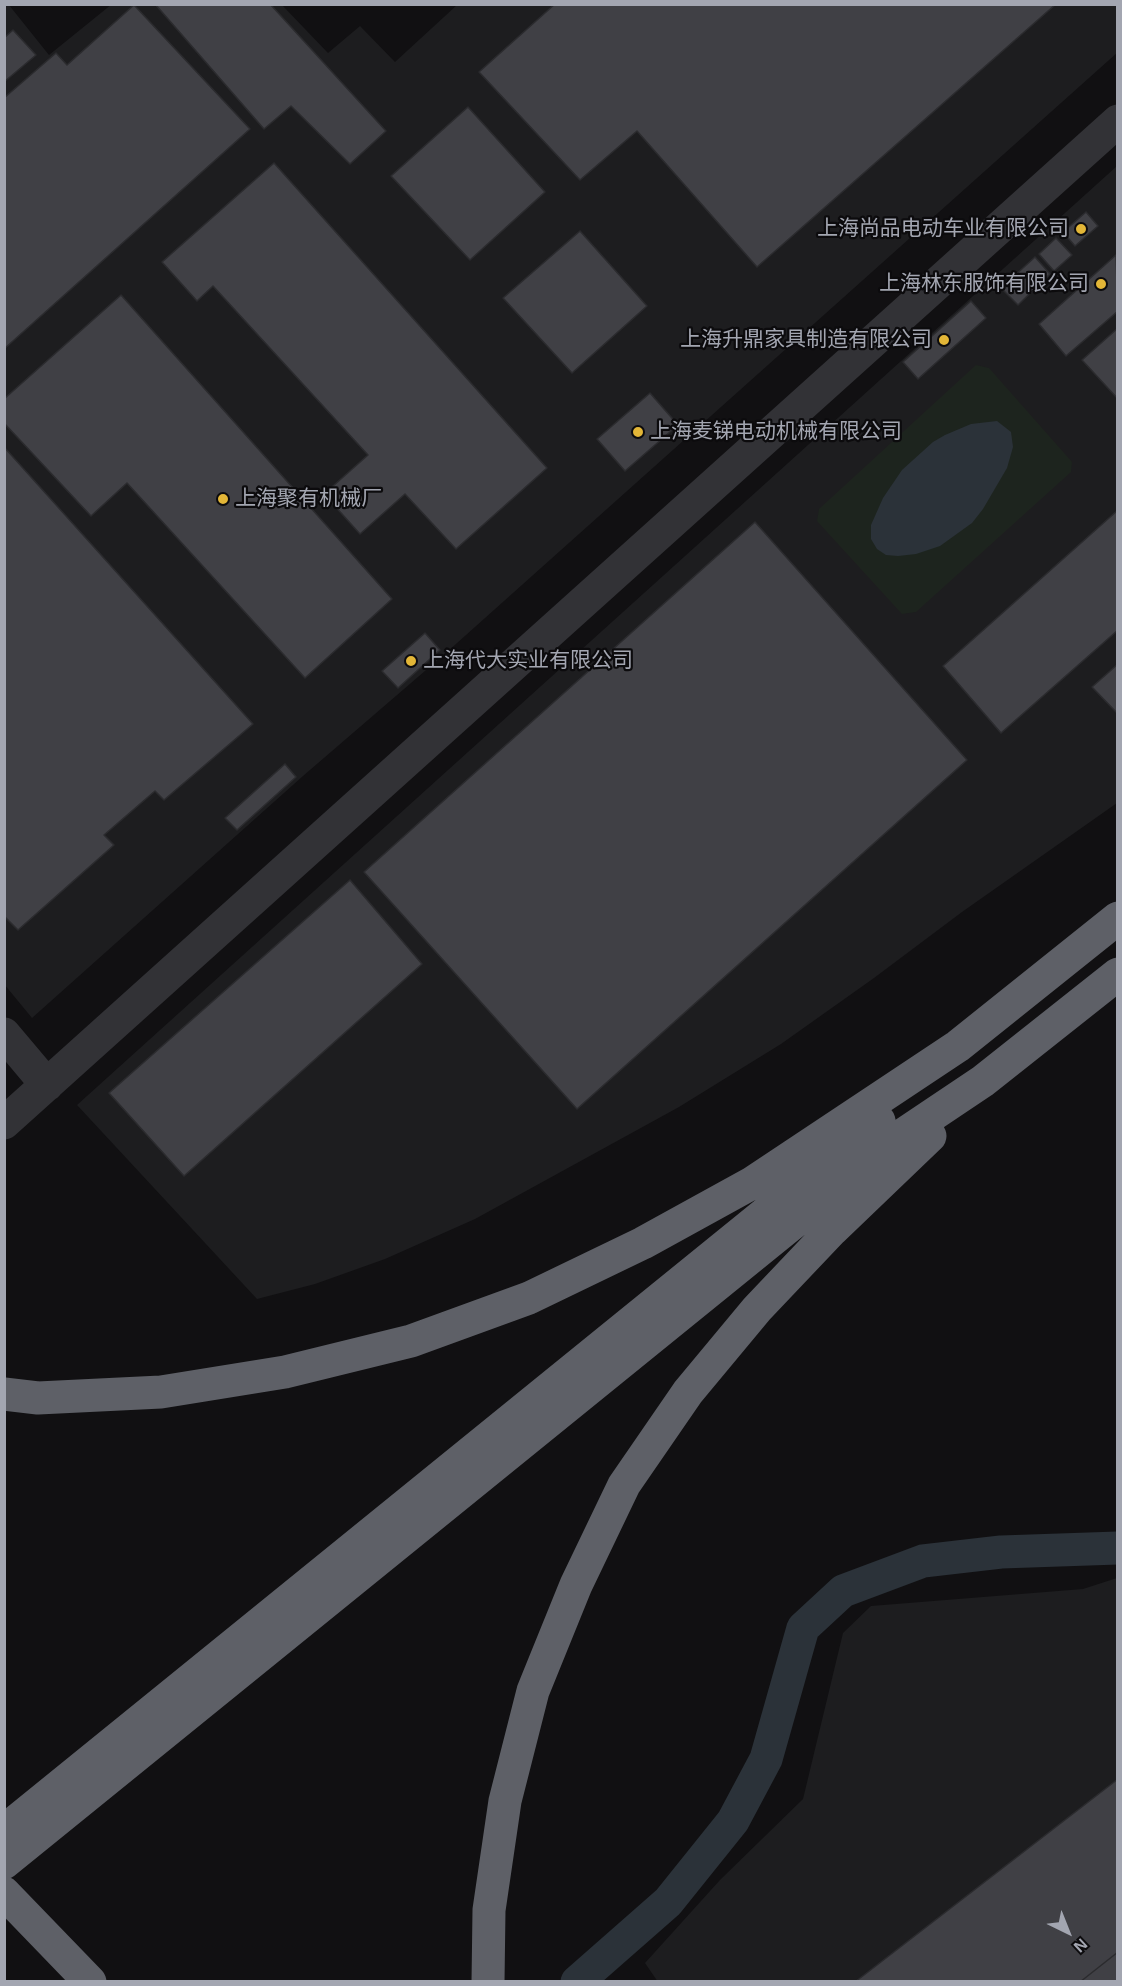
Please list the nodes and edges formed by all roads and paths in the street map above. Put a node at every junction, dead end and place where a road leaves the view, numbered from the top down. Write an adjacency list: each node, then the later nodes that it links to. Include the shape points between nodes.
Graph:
1 (1118, 121): 7 (street)
2 (1118, 918): 5 (highway)
3 (1118, 974): 6 (highway)
4 (4, 1034): 7 (street)
5 (958, 1046): 9 (highway, via 752,1183 643,1243 529,1298 411,1341 285,1372 161,1392 38,1398); 10 (highway, via 896,1107)
6 (983, 1081): 10 (highway, via 898,1138); 15 (highway, via 757,1309 688,1392 624,1485 576,1585 533,1691 505,1801 489,1910)
7 (47, 1085): 8 (street)
8 (4, 1123)
9 (4, 1394)
10 (515, 1433): 11 (highway); 12 (highway)
11 (4, 1831)
12 (4, 1863)
13 (4, 1893): 14 (highway)
14 (90, 1982)
15 (488, 1982)

